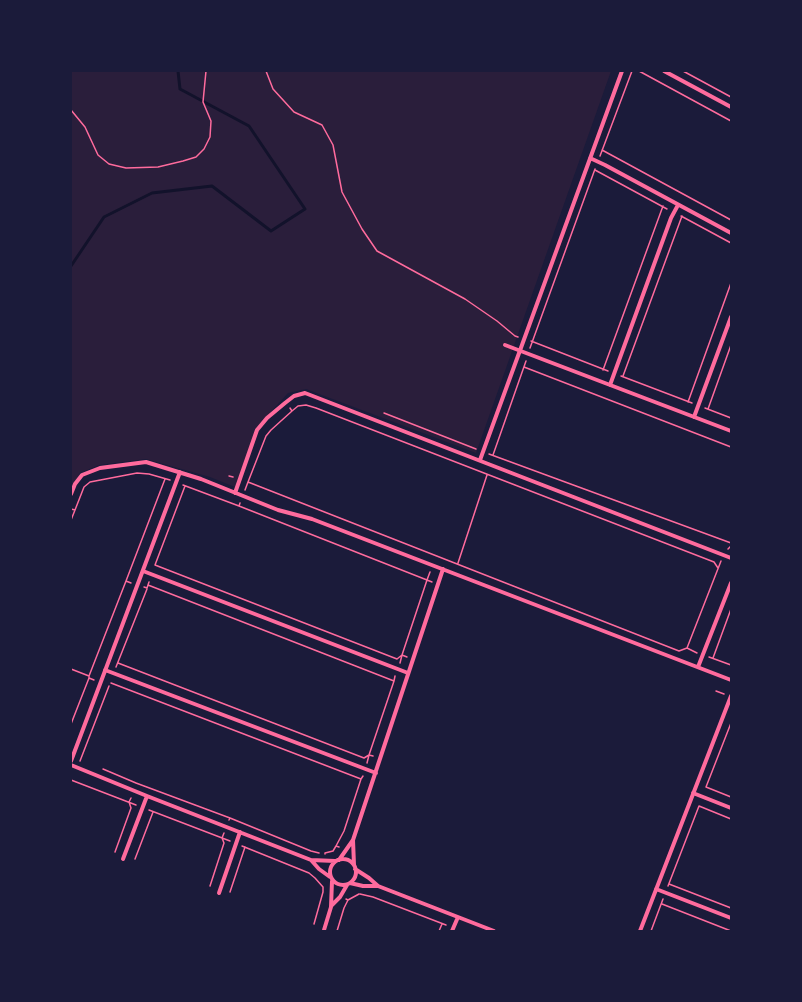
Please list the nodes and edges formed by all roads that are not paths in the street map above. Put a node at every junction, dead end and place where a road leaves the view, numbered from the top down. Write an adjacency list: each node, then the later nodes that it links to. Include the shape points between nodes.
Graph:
1 (622, 71): 4 (street)
2 (664, 71): 3 (street)
3 (731, 108)
4 (590, 158): 5 (street); 9 (street)
5 (678, 205): 6 (street); 10 (street)
6 (731, 233)
7 (731, 317): 11 (street)
8 (505, 346): 9 (street)
9 (520, 351): 10 (street); 13 (street)
10 (610, 385): 11 (street)
11 (694, 417): 12 (street)
12 (731, 431)
13 (480, 460): 16 (street, via 305,393 294,396 267,418 257,430); 17 (street)
14 (180, 472): 15 (street, via 146,462 100,468 82,475); 16 (street); 19 (street)
15 (71, 493)
16 (235, 493): 18 (street)
17 (731, 558)
18 (443, 569): 21 (street); 23 (street)
19 (143, 571): 22 (street); 23 (street)
20 (731, 583): 21 (street)
21 (698, 667): 24 (street)
22 (105, 670): 26 (street); 28 (street)
23 (408, 673): 28 (street)
24 (731, 680)
25 (731, 696): 29 (street)
26 (72, 759)
27 (71, 765): 30 (street)
28 (376, 772): 33 (street)
29 (693, 793): 31 (street); 41 (street)
30 (147, 796): 32 (street); 34 (street)
31 (731, 808)
32 (240, 832): 35 (street); 42 (street)
33 (353, 840): 36 (street); 37 (street)
34 (123, 859)
35 (311, 860): 36 (street); 38 (street)
36 (337, 860): 37 (street, via 347,860); 38 (street, via 330,870)
37 (355, 867): 39 (street, via 355,877); 40 (street)
38 (332, 879): 39 (street, via 341,885); 43 (street)
39 (348, 884): 40 (street); 43 (street)
40 (378, 886): 44 (street)
41 (656, 889): 45 (street); 49 (street)
42 (219, 893)
43 (331, 907): 46 (street)
44 (458, 917): 47 (street); 48 (street)
45 (731, 918)
46 (324, 930)
47 (452, 930)
48 (494, 931)
49 (640, 931)

